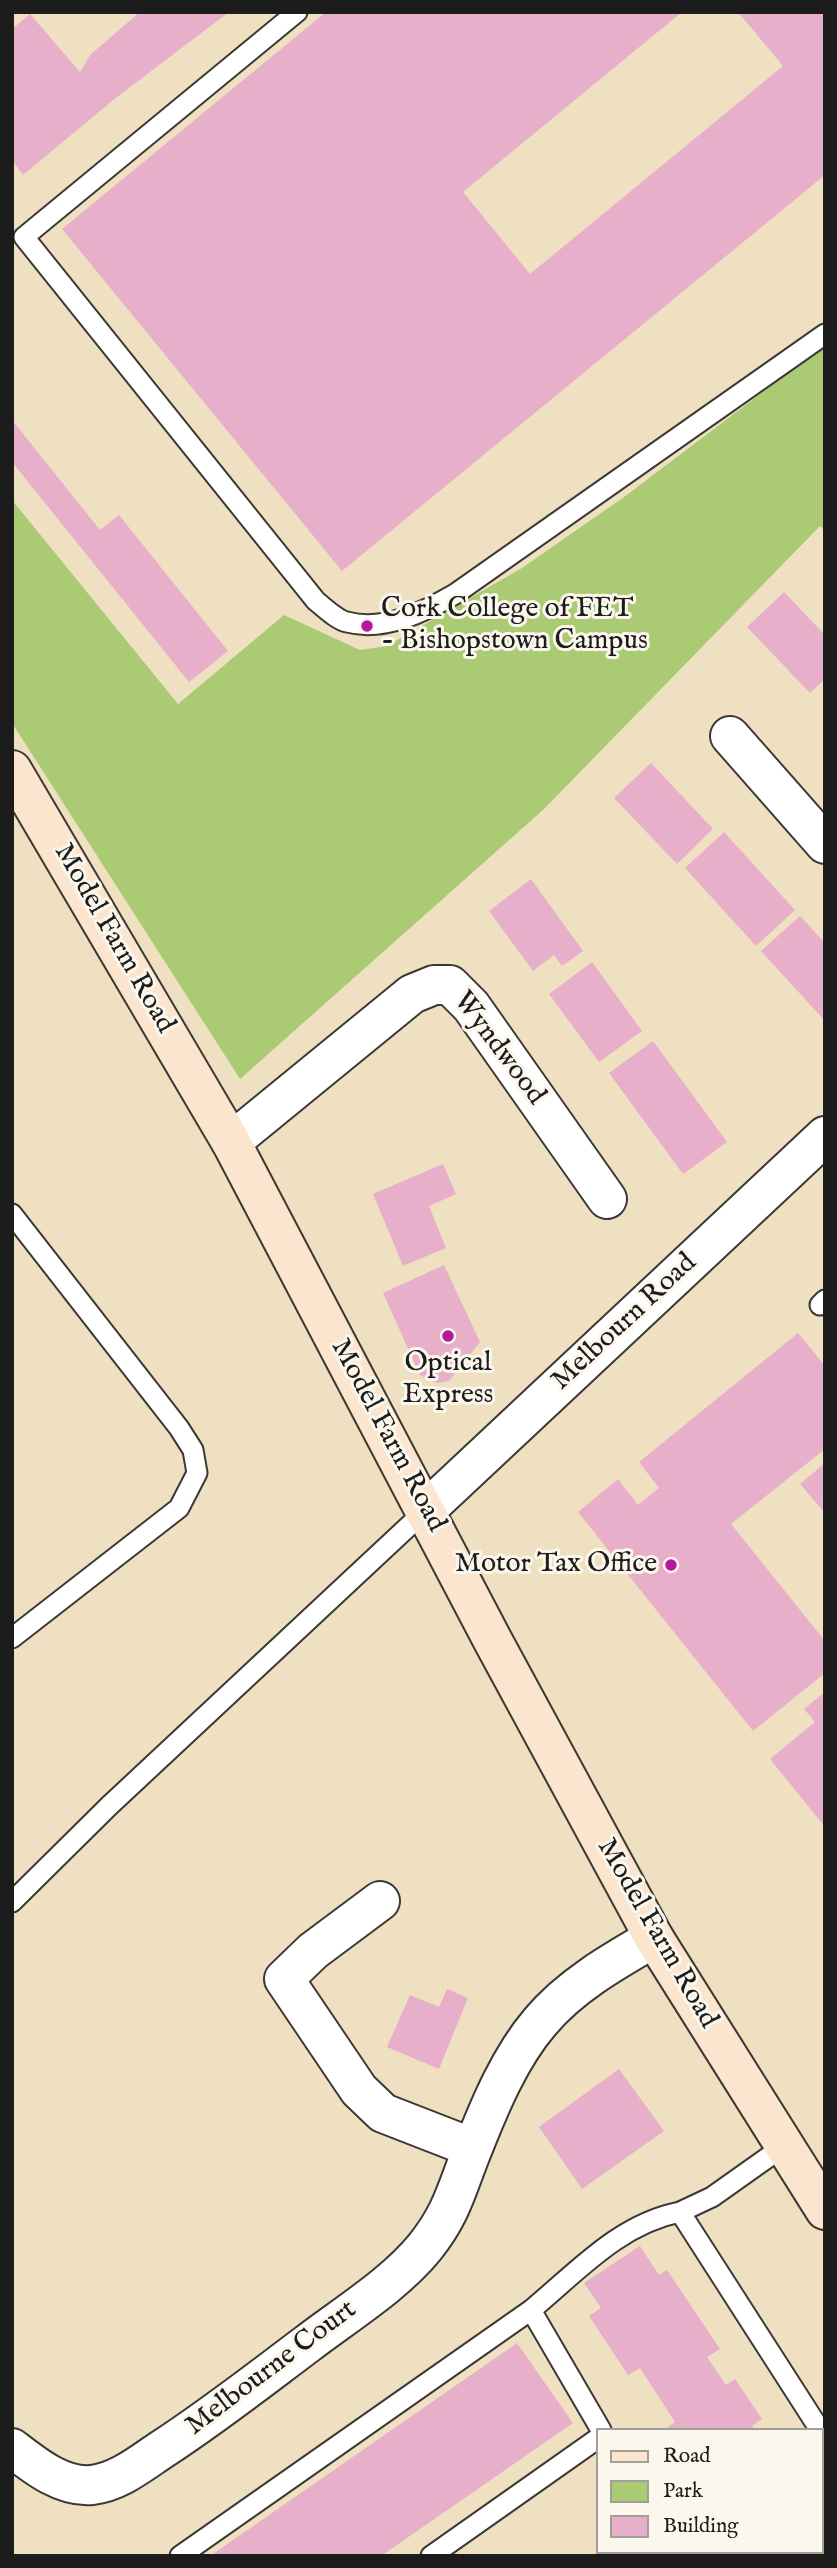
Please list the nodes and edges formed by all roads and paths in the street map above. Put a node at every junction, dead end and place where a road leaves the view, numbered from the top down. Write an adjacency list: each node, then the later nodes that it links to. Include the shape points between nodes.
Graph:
1 (297, 12): 2 (lane, via 24,237 316,601 345,622 399,620 455,594)
2 (825, 334)
3 (730, 736): 5 (street)
4 (12, 770): 7 (main road, Model Farm Road)
5 (825, 844)
6 (825, 1136): 10 (street, Melbourn Road)
7 (231, 1142): 8 (street, Wyndwood, via 412,994 434,985 450,985 471,1006); 10 (main road, Model Farm Road)
8 (607, 1199)
9 (12, 1214): 11 (lane, via 179,1428 193,1450 197,1473 179,1508)
10 (426, 1510): 13 (lane); 14 (main road, Model Farm Road)
11 (12, 1638)
12 (380, 1901): 16 (street, via 284,1979 359,2090 383,2113)
13 (12, 1902)
14 (654, 1938): 15 (main road, Model Farm Road); 16 (street, Melbourne Court, via 564,1997 540,2022 516,2056)
15 (784, 2146): 17 (main road, Model Farm Road); 18 (lane, via 712,2197)
16 (473, 2148): 23 (street, Melbourne Court, via 443,2224 422,2250 201,2424 143,2462 109,2482 66,2483)
17 (825, 2210)
18 (680, 2212): 19 (lane, via 629,2230); 21 (lane)
19 (531, 2310): 20 (lane); 24 (lane)
20 (600, 2428)
21 (820, 2428)
22 (596, 2440): 25 (lane)
23 (12, 2448)
24 (180, 2556)
25 (431, 2556)

